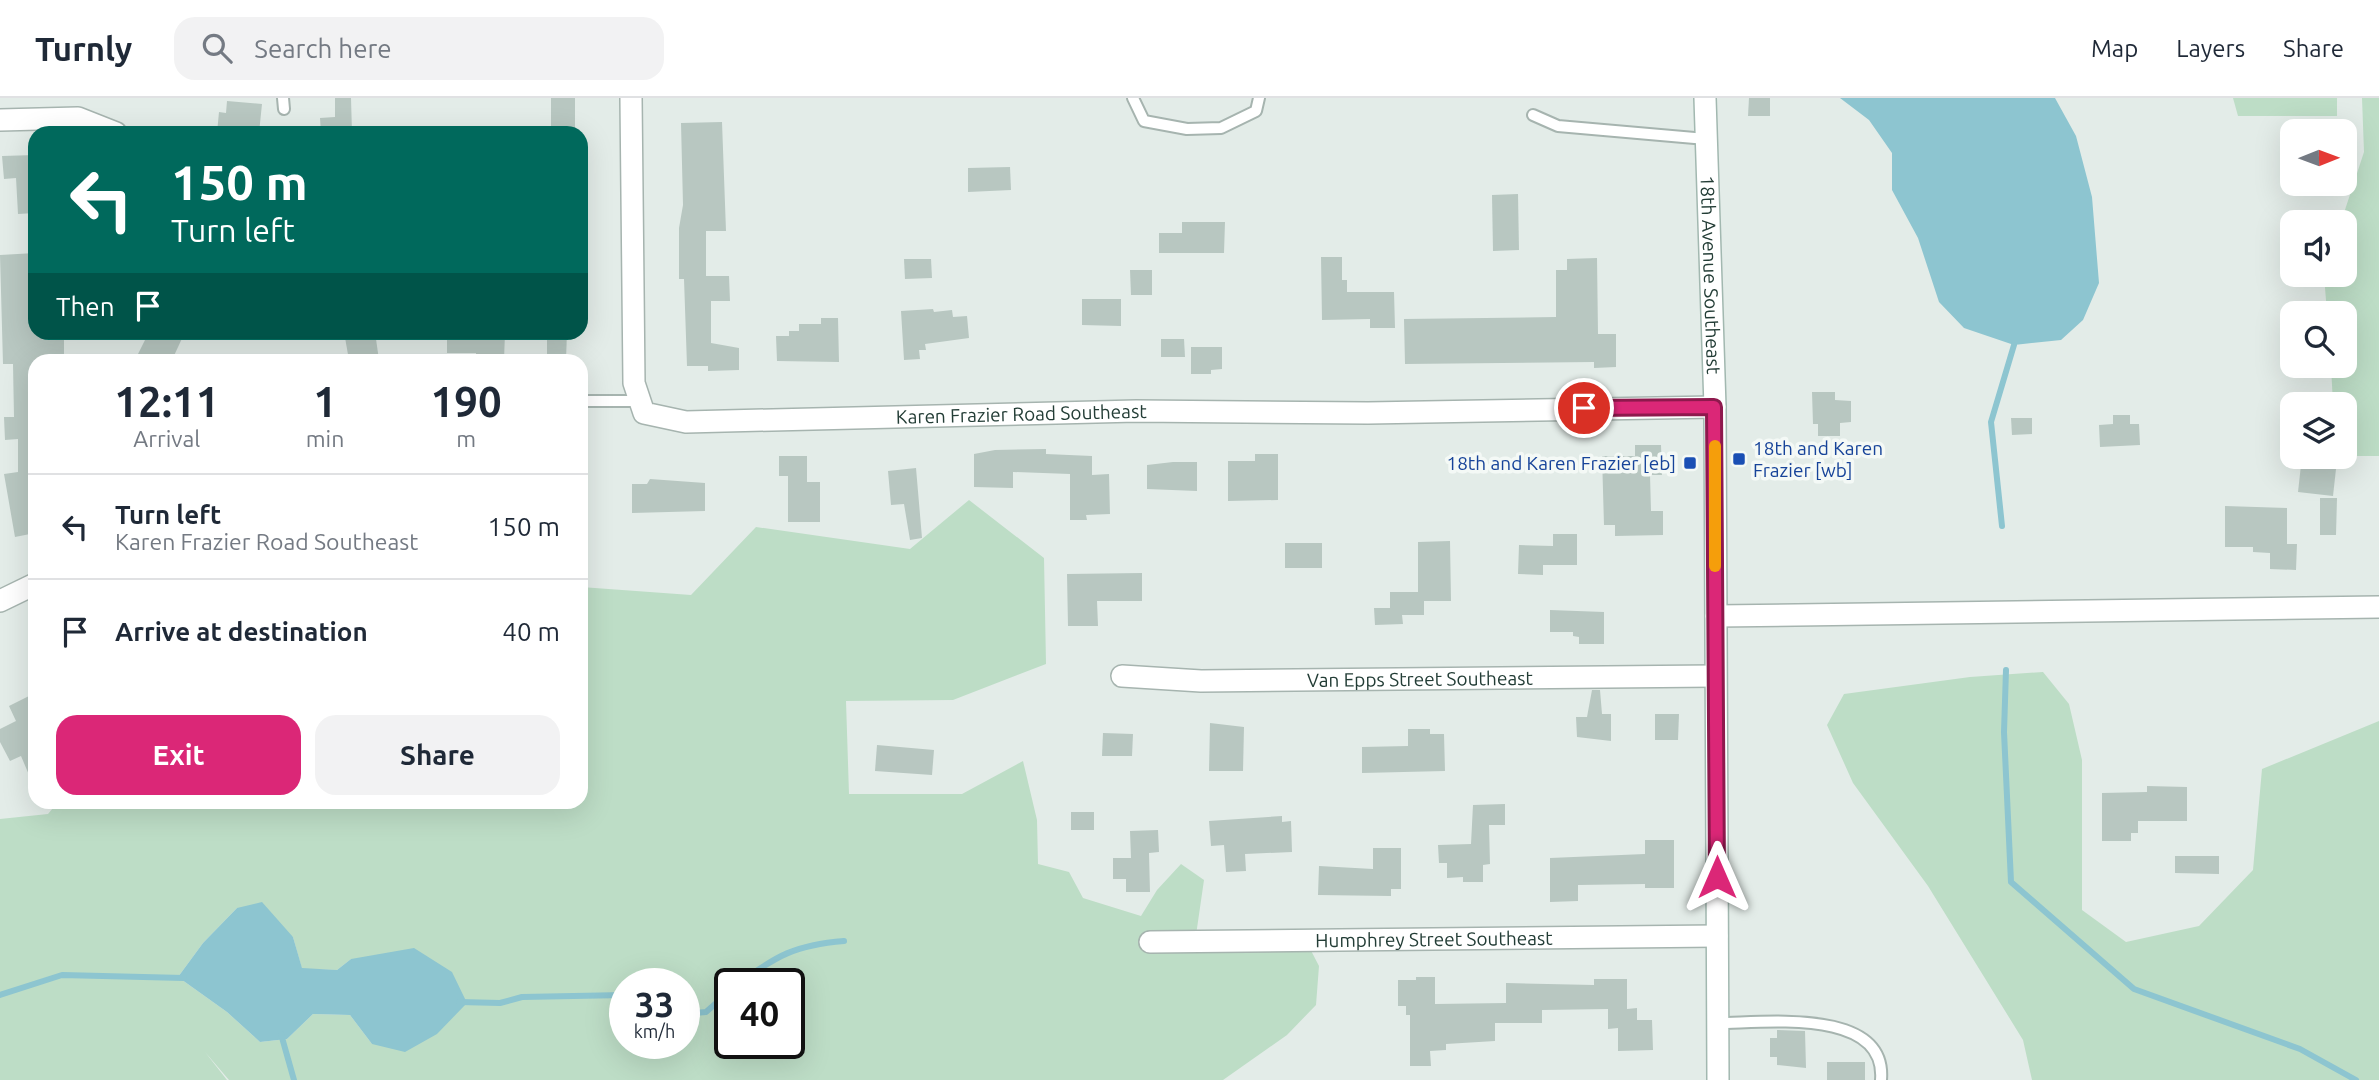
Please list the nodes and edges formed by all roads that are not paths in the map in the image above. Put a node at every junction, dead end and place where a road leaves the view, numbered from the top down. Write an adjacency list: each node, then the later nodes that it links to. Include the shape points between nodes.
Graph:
1 (631, 98): 10 (street, via 634,383)
2 (1133, 98): 3 (lane, via 1144,121 1187,129 1221,128 1256,111)
3 (1259, 98)
4 (1705, 98): 8 (street, 18th Avenue Southeast)
5 (1534, 115): 8 (lane, via 1558,126)
6 (0, 120): 7 (street, via 78,118)
7 (98, 126)
8 (1706, 139): 11 (street, 18th Avenue Southeast)
9 (588, 401): 10 (lane)
10 (640, 401): 11 (street, Karen Frazier Road Southeast, via 645,413 686,422 1122,412)
11 (1714, 407): 15 (street, 18th Avenue Southeast)
12 (28, 587): 13 (street)
13 (0, 601)
14 (2379, 607): 15 (street)
15 (1716, 617): 17 (street, 18th Avenue Southeast)
16 (1122, 676): 17 (street, Van Epps Street Southeast, via 1201,681)
17 (1716, 676): 18 (street, 18th Avenue Southeast)
18 (1717, 936): 19 (street, Humphrey Street Southeast); 20 (street, 18th Avenue Southeast)
19 (1150, 942)
20 (1718, 1023): 21 (street, 18th Avenue Southeast); 22 (lane, via 1832,1024 1870,1044 1882,1064)
21 (1718, 1080)
22 (1881, 1080)

